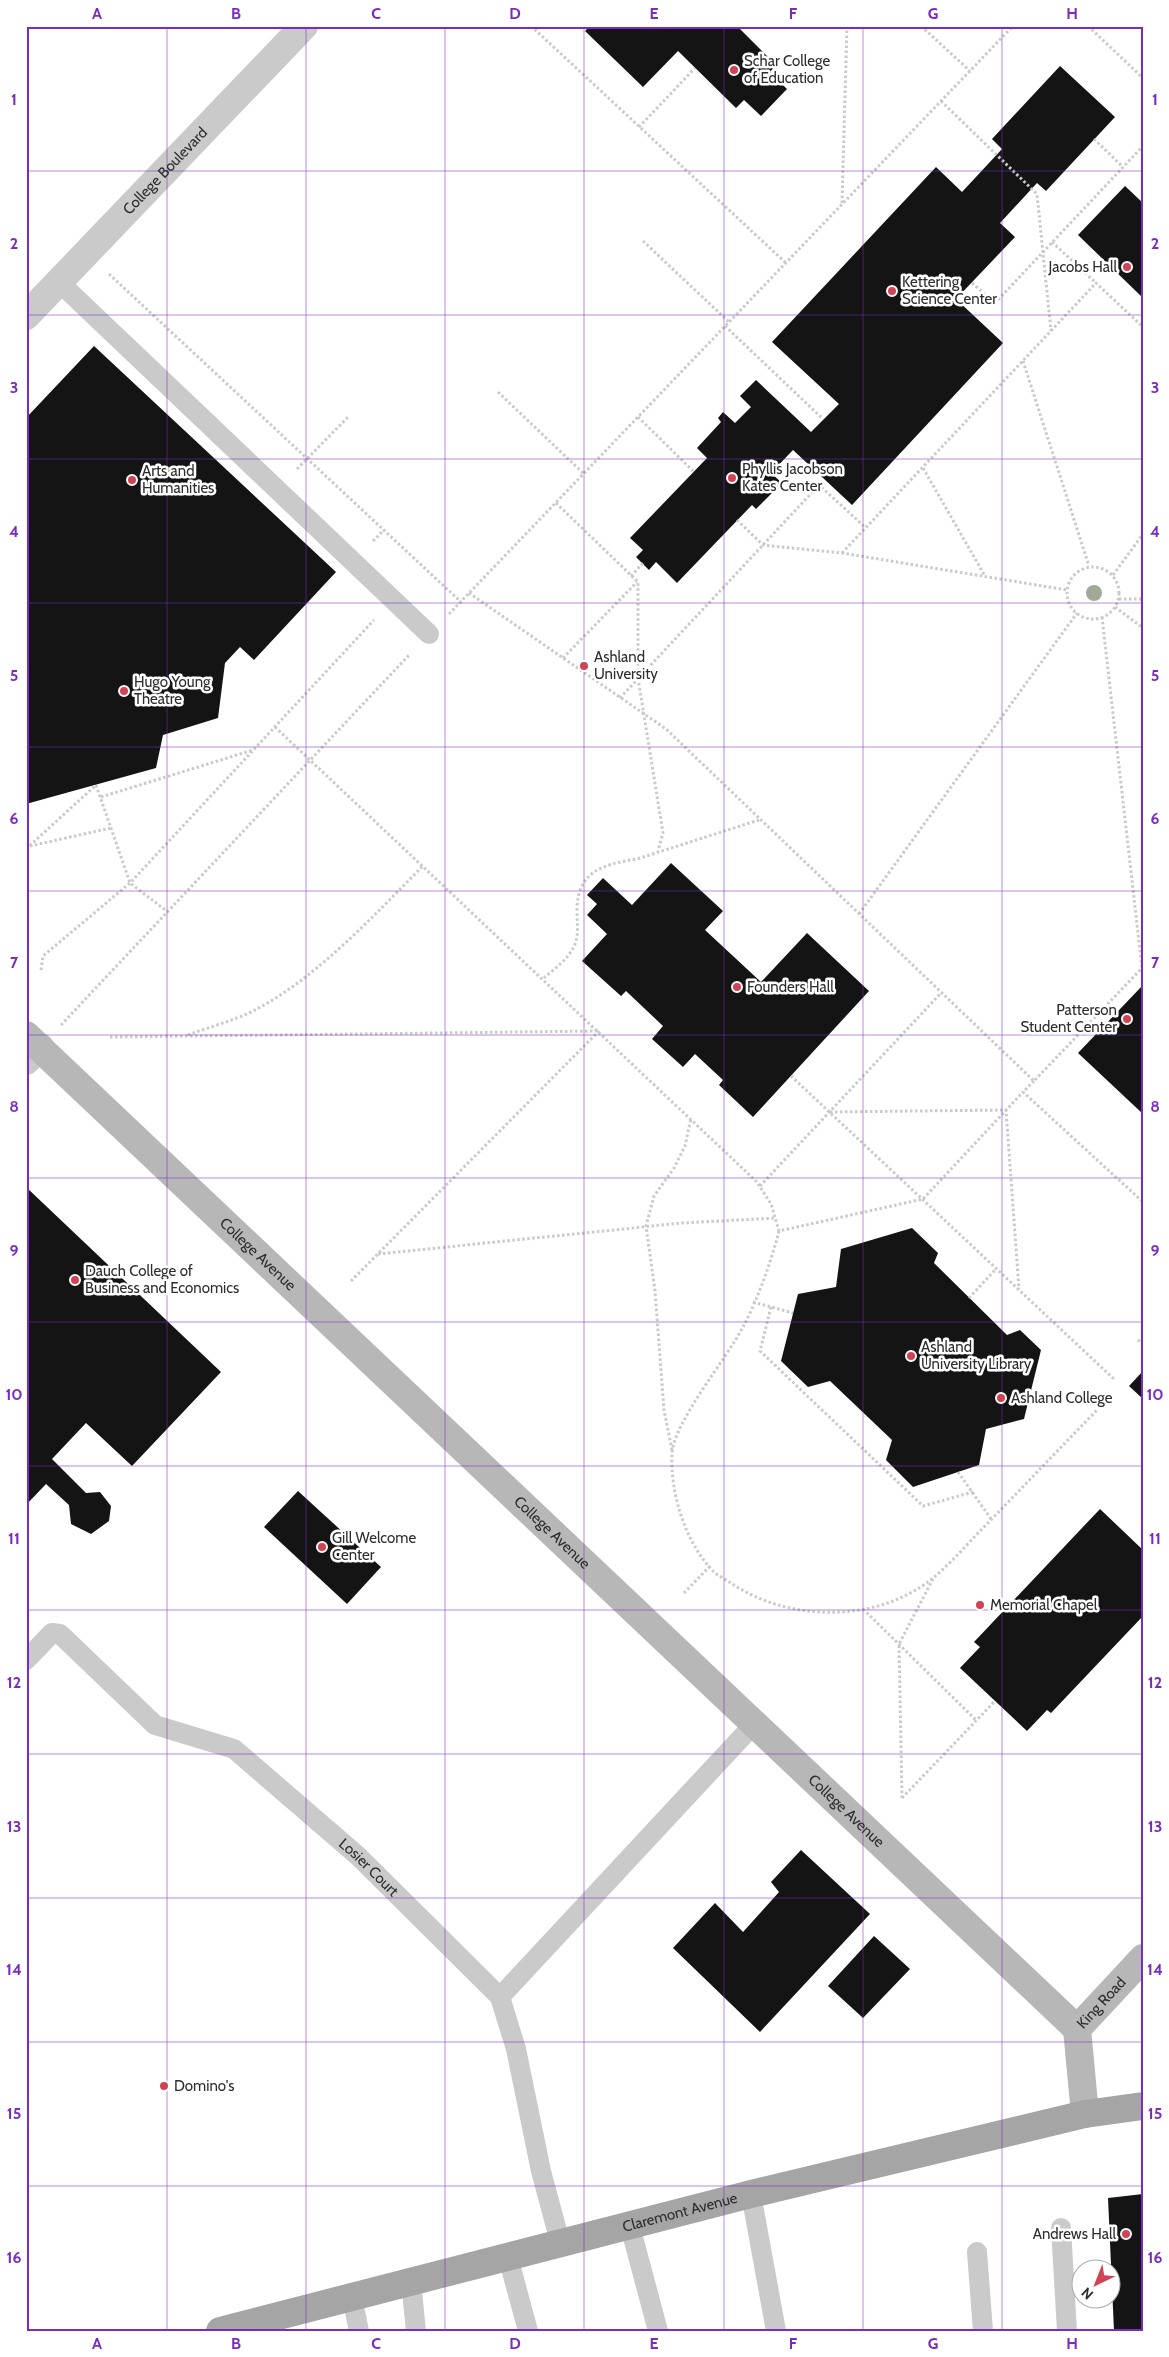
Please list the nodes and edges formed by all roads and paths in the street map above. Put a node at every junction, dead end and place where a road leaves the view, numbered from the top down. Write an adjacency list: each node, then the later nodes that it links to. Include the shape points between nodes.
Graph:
1 (304, 26): 21 (street, College Boulevard)
2 (531, 26): 11 (path)
3 (847, 26): 15 (path)
4 (921, 26): 8 (path)
5 (1013, 26): 8 (path)
6 (1088, 26): 9 (path)
7 (695, 68): 11 (path)
8 (970, 71): 10 (path)
9 (1143, 78)
10 (940, 101): 15 (path); 18 (path, via 1037,194)
11 (639, 127): 19 (path)
12 (1094, 140): 14 (path)
13 (1142, 148): 14 (path)
14 (1124, 167): 17 (path)
15 (842, 204): 19 (path)
16 (643, 241): 25 (path)
17 (1052, 242): 18 (path); 23 (path)
18 (1043, 253): 22 (path, via 995,303); 28 (path)
19 (786, 263): 25 (path)
20 (107, 272): 34 (path)
21 (59, 282): 24 (street, College Boulevard); 38 (lane)
22 (972, 283)
23 (1096, 283): 27 (path); 28 (path)
24 (26, 316)
25 (729, 322): 26 (path)
26 (725, 326): 32 (path); 33 (path)
27 (1143, 327)
28 (1051, 331): 29 (path)
29 (1023, 361): 35 (path); 46 (path)
30 (498, 392): 37 (path)
31 (348, 417): 34 (path)
32 (638, 417): 36 (path); 37 (path)
33 (824, 419)
34 (307, 459): 38 (path); 56 (path)
35 (923, 468): 41 (path); 49 (path)
36 (693, 471)
37 (584, 474): 39 (path)
38 (278, 490): 53 (lane)
39 (556, 503): 48 (path); 52 (path)
40 (737, 520): 43 (path)
41 (866, 528): 43 (path, via 819,486); 44 (path)
42 (1143, 534): 47 (path)
43 (763, 545): 44 (path); 63 (path)
44 (842, 553): 49 (path)
45 (643, 564): 48 (path)
46 (1090, 566): 47 (path); 51 (path, via 1074,574)
47 (1113, 575): 54 (path, via 1118,582)
48 (632, 576): 50 (path)
49 (985, 577): 51 (path)
50 (638, 582): 62 (path); 63 (path)
51 (1067, 590): 58 (path, via 1067,598)
52 (469, 593): 56 (path); 62 (path)
53 (393, 599): 61 (lane); 66 (path)
54 (1119, 599): 55 (path); 57 (path)
55 (1143, 599)
56 (461, 602): 61 (path)
57 (1115, 608): 59 (path); 60 (path)
58 (1077, 613): 59 (path, via 1084,618); 77 (path)
59 (1102, 618): 78 (path)
60 (1143, 628)
61 (429, 634): 68 (path)
62 (563, 658): 64 (path)
63 (638, 678): 64 (path); 65 (path)
64 (620, 698): 65 (path)
65 (644, 714): 70 (path, via 666,729); 73 (path, via 663,833)
66 (275, 726): 67 (path); 68 (path)
67 (253, 750): 69 (path); 75 (path)
68 (311, 760): 74 (path); 76 (path)
69 (101, 797): 71 (path); 72 (path, via 96,785)
70 (760, 820): 73 (path); 77 (path)
71 (111, 828): 72 (path); 75 (path)
72 (28, 847)
73 (658, 851): 80 (path, via 597,869 586,878 578,894 578,928 574,946 563,962)
74 (423, 866): 80 (path); 83 (path, via 341,948 297,982 253,1011)
75 (130, 883): 76 (path); 79 (path, via 44,956)
76 (168, 912): 85 (path)
77 (859, 914): 81 (path)
78 (1142, 968): 87 (path)
79 (41, 970)
80 (544, 978): 82 (path)
81 (941, 993): 87 (path); 90 (path)
82 (599, 1031): 83 (path); 91 (path); 98 (path)
83 (185, 1036): 84 (path)
84 (110, 1037)
85 (31, 1048): 122 (street, College Avenue)
86 (791, 1076): 90 (path)
87 (1034, 1081): 88 (path)
88 (1023, 1092): 89 (path); 94 (path)
89 (1006, 1110): 90 (path); 93 (path); 101 (path)
90 (830, 1112): 92 (path); 93 (path)
91 (691, 1118): 92 (path); 96 (path, via 685,1146 654,1196)
92 (760, 1186): 95 (path)
93 (923, 1199): 97 (path); 99 (path)
94 (1143, 1202)
95 (776, 1218): 96 (path); 97 (path)
96 (646, 1226): 98 (path); 110 (path, via 656,1300 664,1410)
97 (779, 1231): 103 (path)
98 (378, 1254): 100 (path)
99 (996, 1269): 101 (path); 102 (path)
100 (351, 1280)
101 (1019, 1289): 108 (path)
102 (970, 1298)
103 (753, 1302): 104 (path); 110 (path, via 743,1326 678,1430)
104 (772, 1307): 105 (path); 112 (path, via 760,1351 923,1506)
105 (793, 1313)
106 (1138, 1340): 107 (path)
107 (1143, 1344)
108 (1115, 1380)
109 (1099, 1408): 113 (path)
110 (672, 1450): 114 (path, via 673,1477 681,1514 696,1549)
111 (958, 1472): 112 (path)
112 (973, 1492): 113 (path)
113 (991, 1519): 115 (path)
114 (710, 1566): 116 (path); 117 (path, via 749,1596 792,1609 834,1612)
115 (934, 1575): 117 (path, via 914,1591); 118 (path)
116 (684, 1593)
117 (863, 1609): 118 (path)
118 (899, 1644): 121 (path); 121 (path, via 902,1798)
119 (26, 1660): 124 (lane, Losier Court, via 52,1633 60,1634 155,1725 234,1749 358,1856)
120 (995, 1701): 121 (path)
121 (976, 1720)
122 (755, 1723): 124 (lane); 125 (street, College Avenue)
123 (1143, 1958): 125 (street, King Road)
124 (500, 1997): 131 (lane, Losier Court, via 516,2049 541,2171)
125 (1077, 2029): 127 (street, King Road)
126 (1143, 2106): 127 (main road, Claremont Avenue)
127 (1085, 2114): 128 (main road, Claremont Avenue)
128 (751, 2194): 129 (main road, Claremont Avenue); 141 (lane)
129 (630, 2226): 131 (main road, Claremont Avenue); 140 (lane)
130 (1061, 2228): 143 (lane)
131 (560, 2242): 133 (main road, Claremont Avenue)
132 (977, 2252): 142 (lane)
133 (508, 2258): 134 (main road, Claremont Avenue); 139 (lane)
134 (410, 2282): 135 (main road, Claremont Avenue); 138 (lane)
135 (352, 2297): 136 (main road, Claremont Avenue); 137 (lane)
136 (220, 2331)
137 (359, 2331)
138 (416, 2331)
139 (528, 2331)
140 (658, 2331)
141 (776, 2331)
142 (983, 2331)
143 (1067, 2331)

